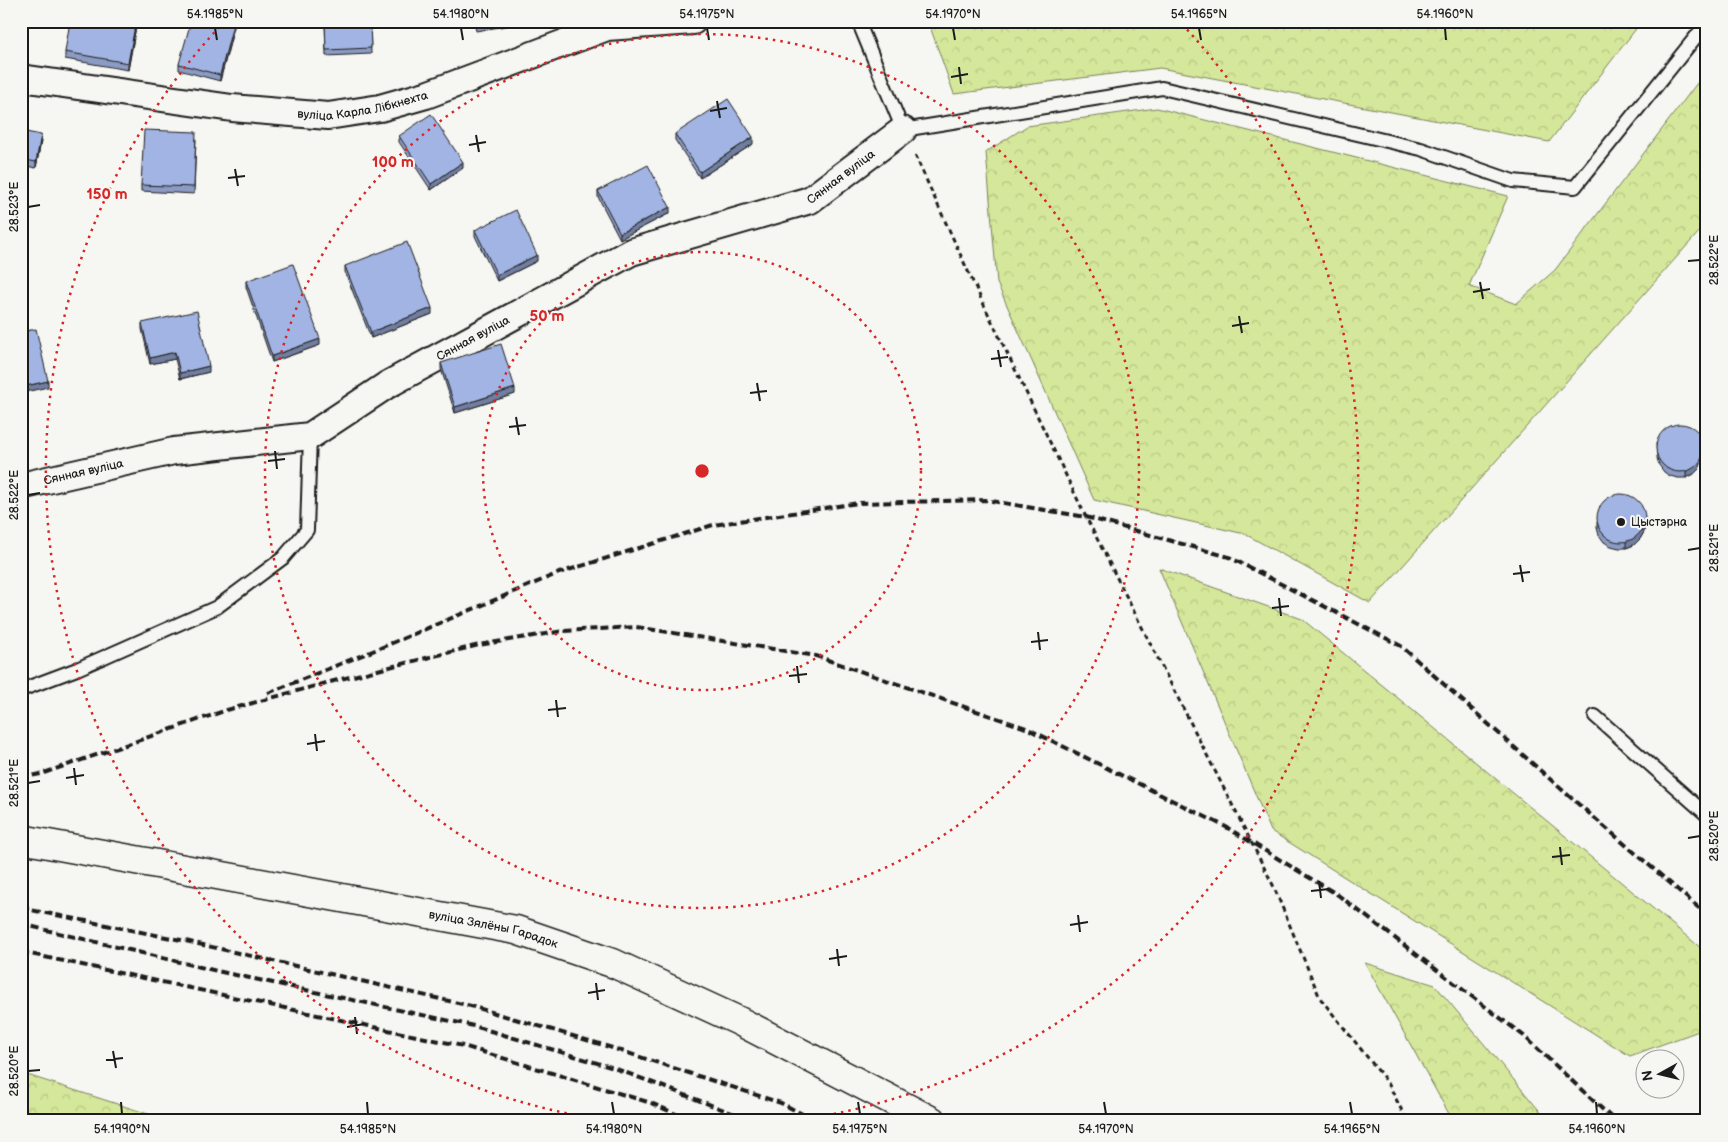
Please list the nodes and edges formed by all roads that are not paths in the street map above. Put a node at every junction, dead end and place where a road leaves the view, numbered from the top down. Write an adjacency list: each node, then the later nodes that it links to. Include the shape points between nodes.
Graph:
1 (694, 21): 4 (street, вуліца Карла Лібкнехта)
2 (858, 21): 6 (lane)
3 (1707, 23): 6 (lane, via 1575,187 1513,181 1421,148 1162,88)
4 (606, 24): 5 (street, вуліца Карла Лібкнехта, via 426,95 380,108 328,116 232,108)
5 (21, 78)
6 (904, 130): 7 (street, Сянная вуліца, via 810,200 632,252 387,385)
7 (310, 436): 8 (street, Сянная вуліца, via 174,451); 9 (lane, via 307,530 283,558 217,607 78,669)
8 (21, 486)
9 (21, 690)
10 (1595, 716): 11 (lane)
11 (1707, 815)
12 (21, 839): 13 (street, вуліца Зялёны Гарадок, via 516,930 614,964 659,984 739,1021)
13 (932, 1121)

